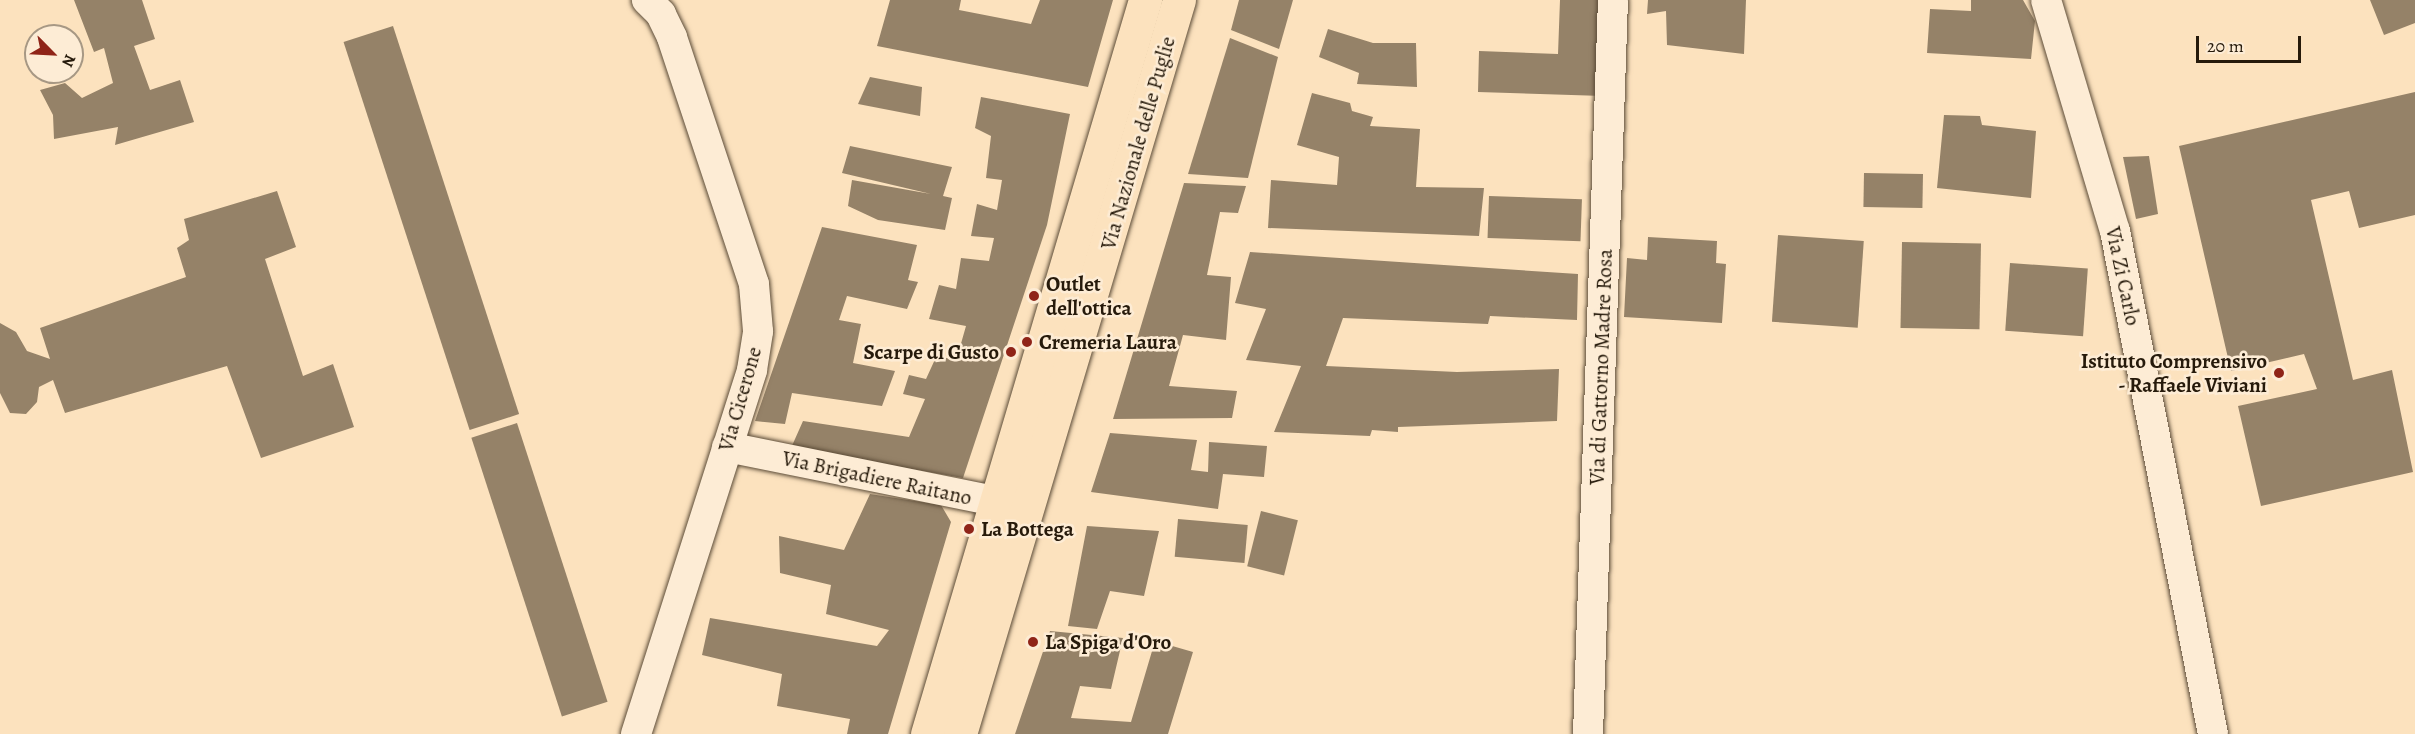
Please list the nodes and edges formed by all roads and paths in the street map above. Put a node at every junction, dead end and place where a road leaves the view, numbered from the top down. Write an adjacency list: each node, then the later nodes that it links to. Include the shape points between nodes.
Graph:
1 (647, 0): 6 (street, Via Cicerone, via 661,14 672,37 754,284 758,331 752,370)
2 (1145, 0): 7 (main road, Via Nazionale delle Puglie)
3 (1179, 0): 8 (main road, Via Nazionale delle Puglie)
4 (1613, 0): 12 (street, Via di Gattorno Madre Rosa)
5 (2046, 0): 13 (street, Via Zi Carlo, via 2115,231)
6 (727, 447): 7 (street, Via Brigadiere Raitano); 9 (street, Via Cicerone)
7 (995, 503): 8 (street, Via Brigadiere Raitano); 10 (main road, Via Nazionale delle Puglie)
8 (1028, 507): 11 (main road, Via Nazionale delle Puglie)
9 (636, 734)
10 (927, 734)
11 (960, 734)
12 (1588, 734)
13 (2213, 734)

